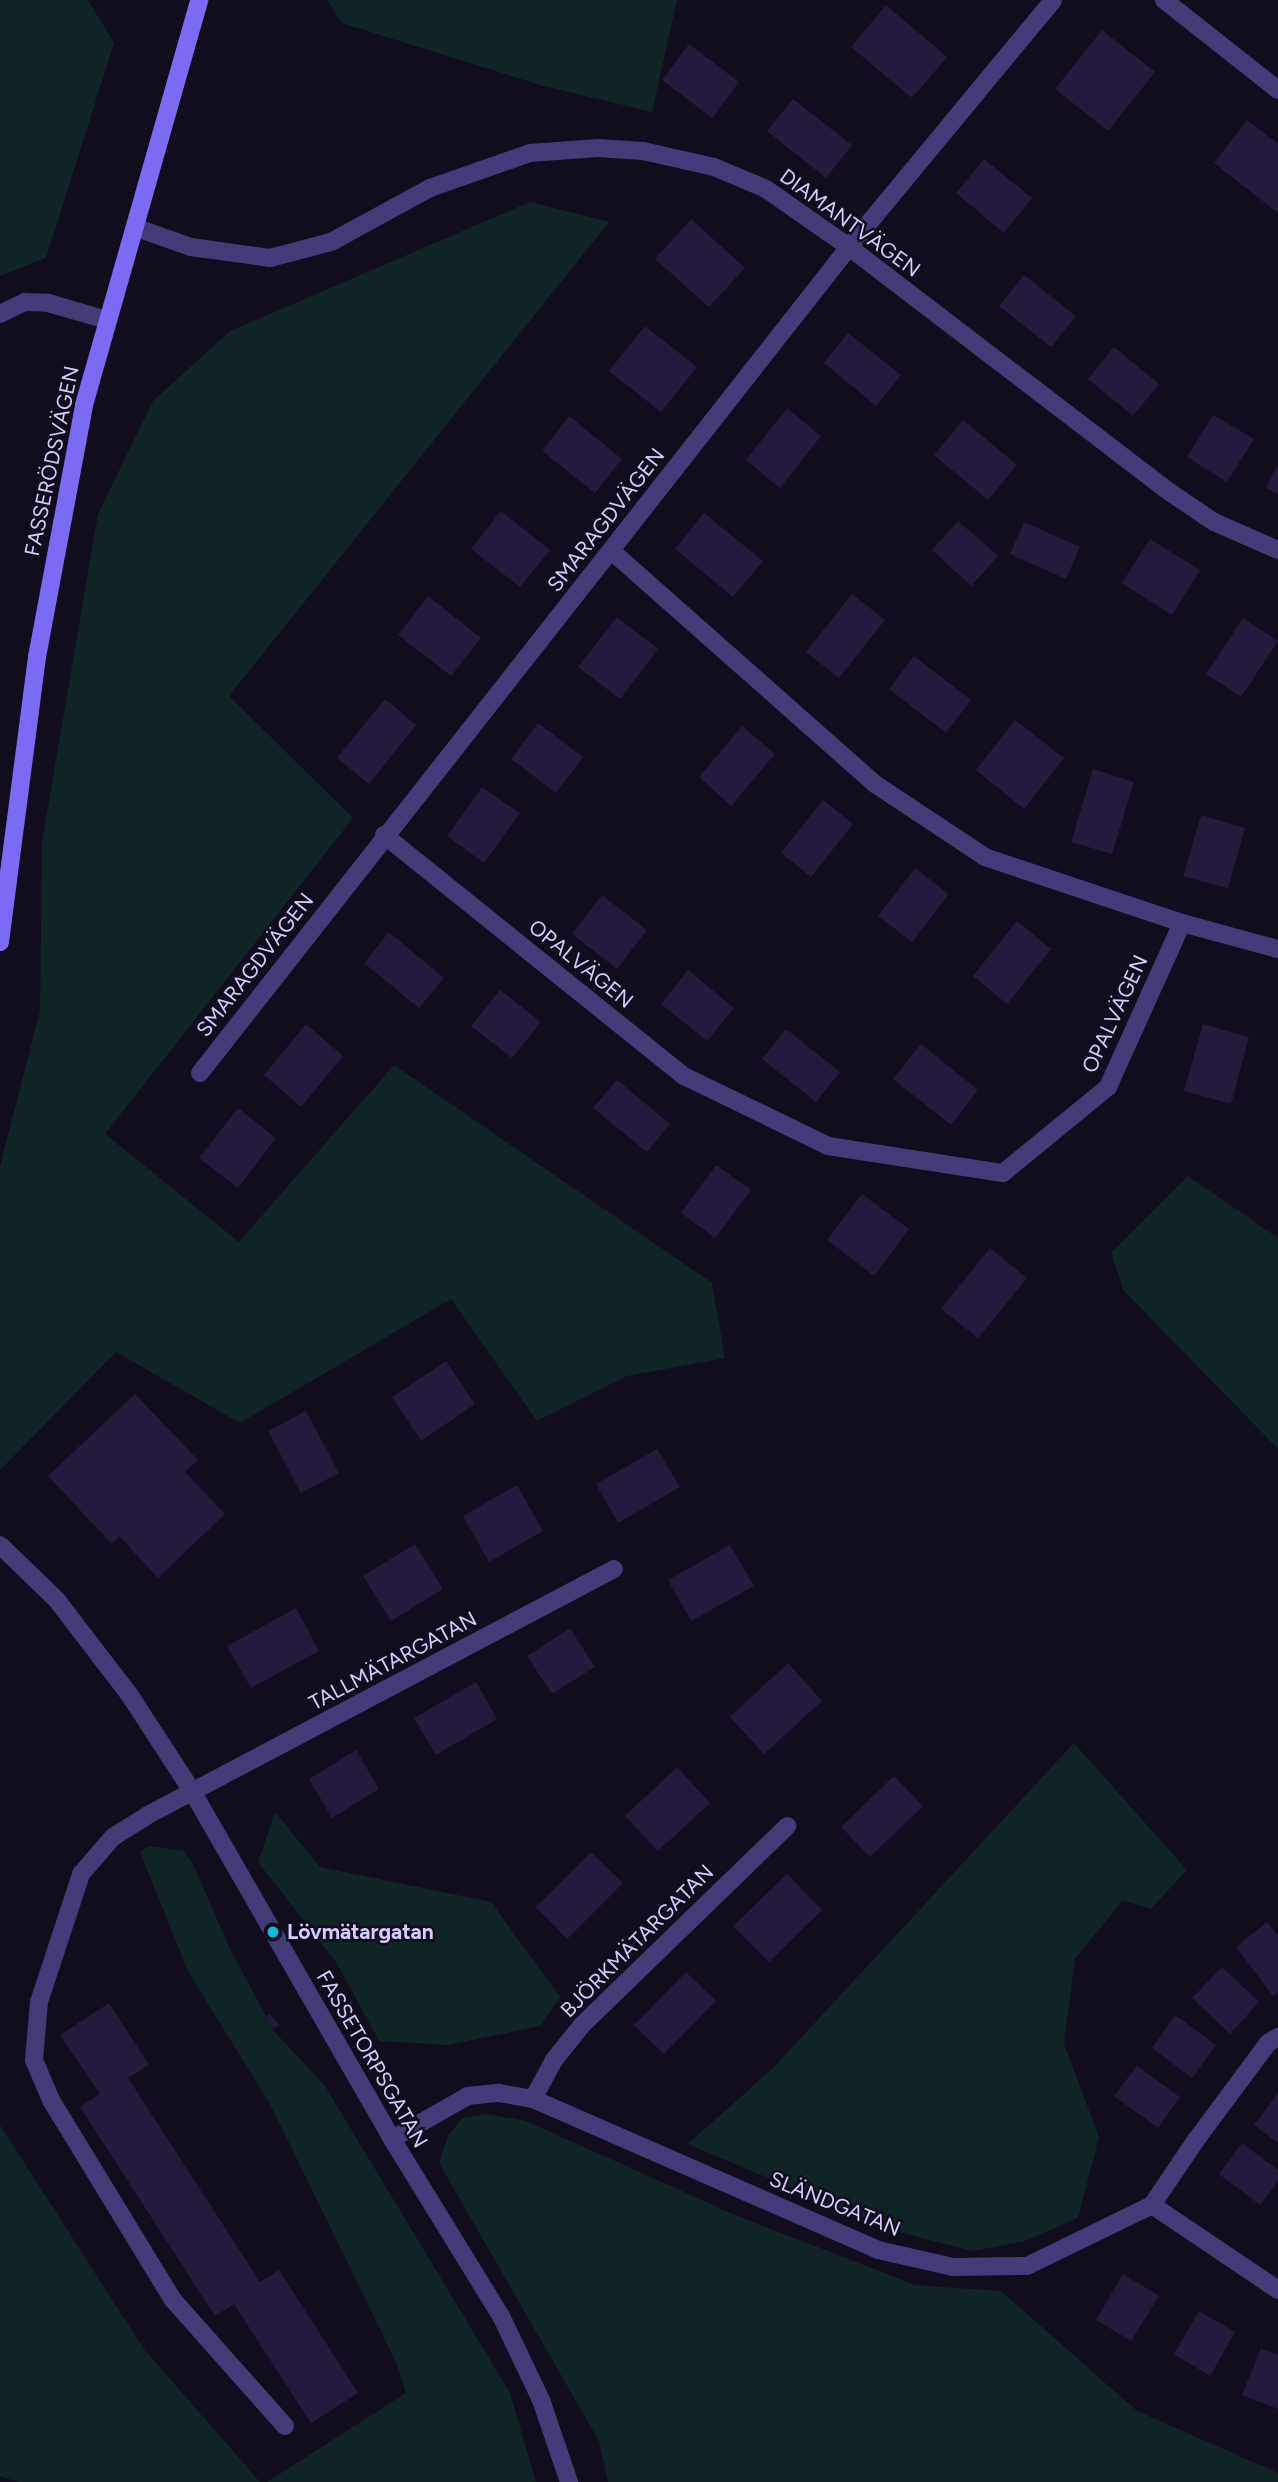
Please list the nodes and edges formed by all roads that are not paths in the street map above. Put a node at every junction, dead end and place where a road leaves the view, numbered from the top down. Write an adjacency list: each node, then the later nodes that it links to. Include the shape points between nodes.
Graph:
1 (199, 0): 5 (street, FASSERÖDSVÄGEN)
2 (1053, 0): 6 (street, SMARAGDVÄGEN)
3 (1164, 0): 4 (street)
4 (1278, 90)
5 (137, 228): 6 (street, DIAMANTVÄGEN, via 191,247 270,258 331,242 430,188 530,153 598,148 643,151 713,167 766,189); 8 (street, FASSERÖDSVÄGEN)
6 (849, 247): 9 (street, DIAMANTVÄGEN, via 1171,493 1214,522); 10 (street, SMARAGDVÄGEN)
7 (0, 314): 8 (street, via 25,302 48,303)
8 (107, 320): 13 (street, FASSERÖDSVÄGEN, via 84,405 37,657)
9 (1278, 550)
10 (612, 551): 11 (street, SMARAGDVÄGEN); 12 (street, via 875,784 985,857)
11 (384, 835): 12 (street, OPALVÄGEN, via 684,1076 828,1146 1003,1173 1108,1087); 15 (street, SMARAGDVÄGEN)
12 (1182, 923): 14 (street)
13 (0, 942)
14 (1278, 949)
15 (200, 1073)
16 (0, 1545): 18 (street, FASSETORPSGATAN, via 56,1599 129,1694)
17 (614, 1569): 18 (street, TALLMÄTARGATAN)
18 (192, 1791): 22 (street, FASSETORPSGATAN); 25 (street, via 113,1837 80,1874 39,2002 34,2060 51,2100 173,2300)
19 (787, 1826): 21 (street, BJÖRKMÄTARGATAN, via 582,2025 554,2060)
20 (1278, 2037): 23 (street, SLÄNDGATAN, via 1268,2043)
21 (533, 2099): 22 (street, SLÄNDGATAN, via 499,2093 468,2096); 23 (street, SLÄNDGATAN, via 878,2250 953,2267 1027,2266)
22 (392, 2139): 26 (street, FASSETORPSGATAN, via 502,2318 541,2400)
23 (1152, 2206): 24 (street)
24 (1278, 2290)
25 (285, 2426)
26 (569, 2482)

